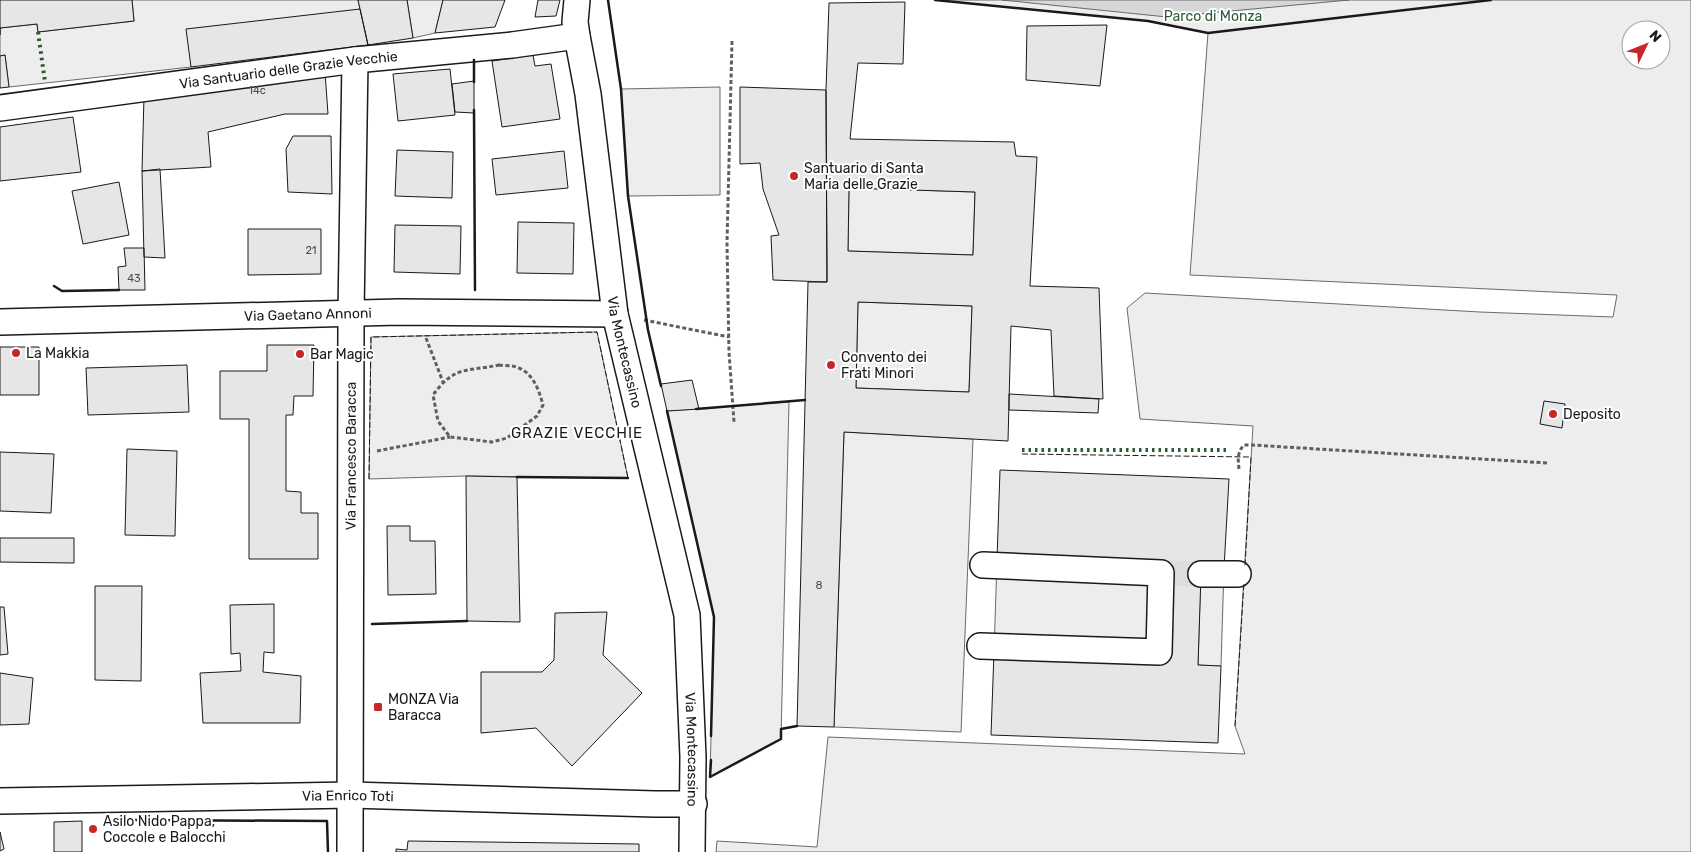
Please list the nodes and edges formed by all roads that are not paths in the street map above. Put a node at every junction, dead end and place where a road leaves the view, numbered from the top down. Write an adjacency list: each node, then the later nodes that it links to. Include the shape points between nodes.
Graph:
1 (576, 4): 2 (street, Via Montecassino)
2 (577, 36): 3 (street, Via Santuario delle Grazie Vecchie); 6 (street, Via Montecassino, via 588,94)
3 (355, 60): 4 (street, Via Santuario delle Grazie Vecchie); 5 (street, Via Francesco Baracca)
4 (0, 108)
5 (351, 314): 6 (street, Via Gaetano Annoni); 7 (street, Via Gaetano Annoni); 12 (street, Via Francesco Baracca)
6 (614, 314): 14 (street, Via Montecassino, via 687,614)
7 (0, 322)
8 (983, 565): 11 (street, via 1165,573 1158,652)
9 (1201, 574): 10 (street)
10 (1238, 574)
11 (980, 646)
12 (350, 795): 13 (street, Via Enrico Toti); 14 (street, Via Enrico Toti); 15 (street, Via Francesco Baracca)
13 (0, 801)
14 (694, 804): 16 (street, Via Montecassino)
15 (350, 852)
16 (692, 852)

